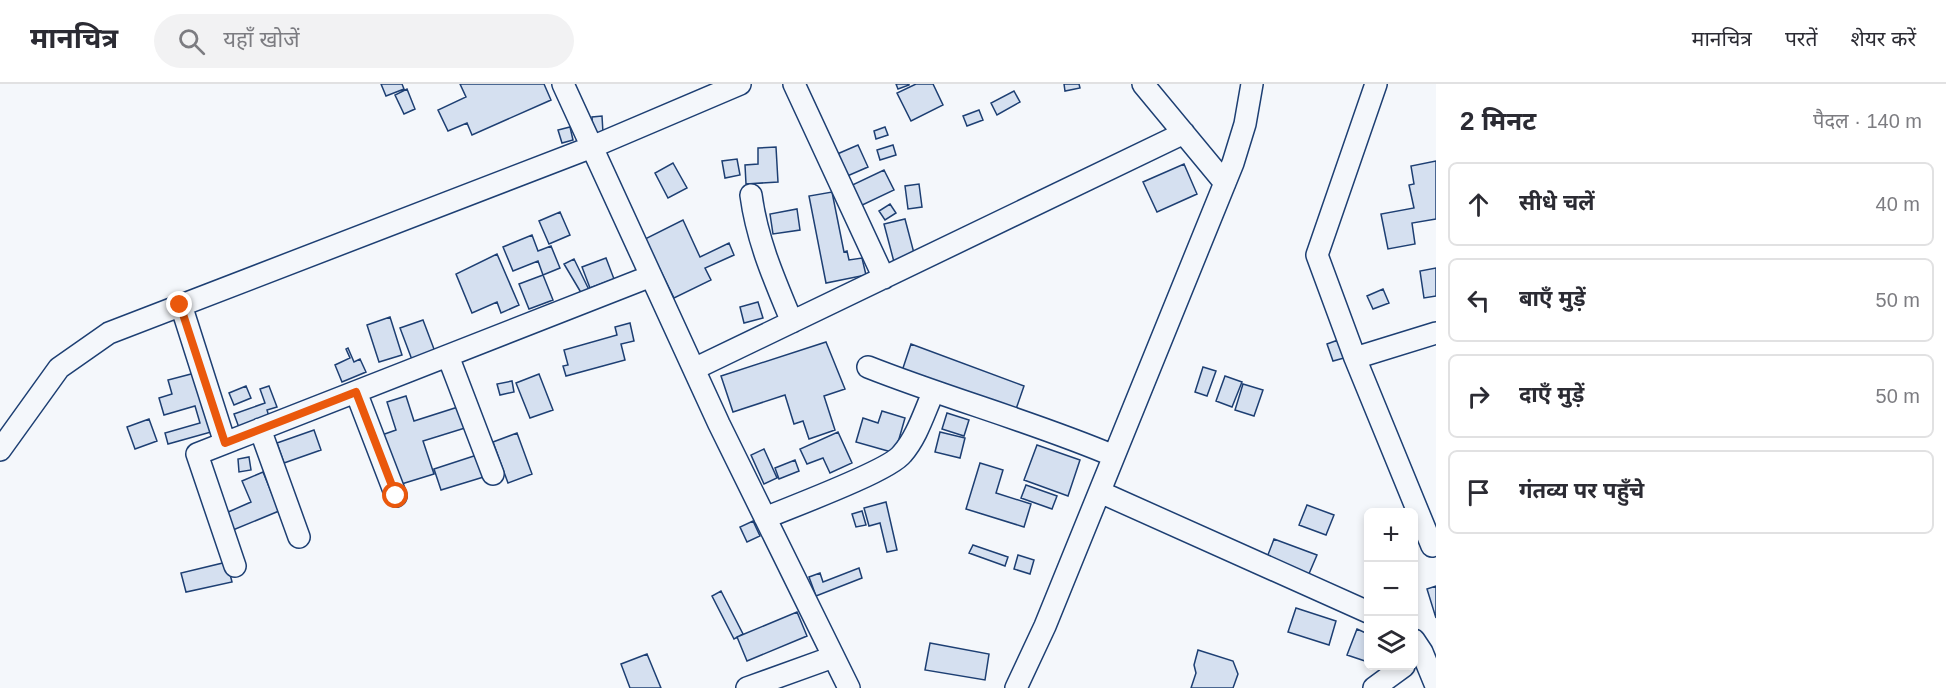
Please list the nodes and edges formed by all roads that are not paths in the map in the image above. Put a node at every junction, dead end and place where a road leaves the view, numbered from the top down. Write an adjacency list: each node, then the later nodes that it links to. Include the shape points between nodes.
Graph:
1 (563, 84): 8 (street)
2 (740, 84): 8 (street)
3 (794, 84): 12 (street)
4 (1143, 84): 7 (street)
5 (1252, 84): 9 (street, via 1245,124)
6 (1376, 84): 17 (street, via 1317,255)
7 (1184, 134): 9 (street); 12 (street)
8 (591, 147): 11 (street); 13 (street)
9 (1225, 183): 25 (street)
10 (751, 195): 14 (street, via 765,258)
11 (651, 276): 16 (street); 19 (street)
12 (884, 278): 14 (street)
13 (180, 305): 23 (street); 24 (street, via 109,333 59,368)
14 (792, 322): 19 (street)
15 (1436, 333): 17 (street)
16 (448, 356): 20 (street); 26 (street)
17 (1355, 358): 31 (street, via 1432,546)
18 (868, 367): 21 (street)
19 (694, 369): 29 (street)
20 (356, 392): 22 (street); 28 (street)
21 (933, 393): 25 (street, via 1065,435); 29 (street, via 901,456)
22 (260, 429): 23 (street); 30 (street)
23 (225, 443): 32 (street, via 197,454)
24 (0, 450)
25 (1114, 456): 27 (street)
26 (493, 474)
27 (1100, 492): 33 (street); 40 (street)
28 (396, 496)
29 (765, 518): 35 (street)
30 (299, 537)
31 (1436, 545)
32 (235, 566)
33 (1364, 610)
34 (1418, 654): 37 (street)
35 (833, 657): 38 (street); 39 (street)
36 (1399, 670): 41 (street)
37 (1436, 686)
38 (747, 688)
39 (849, 688)
40 (1016, 688)
41 (1374, 688)

